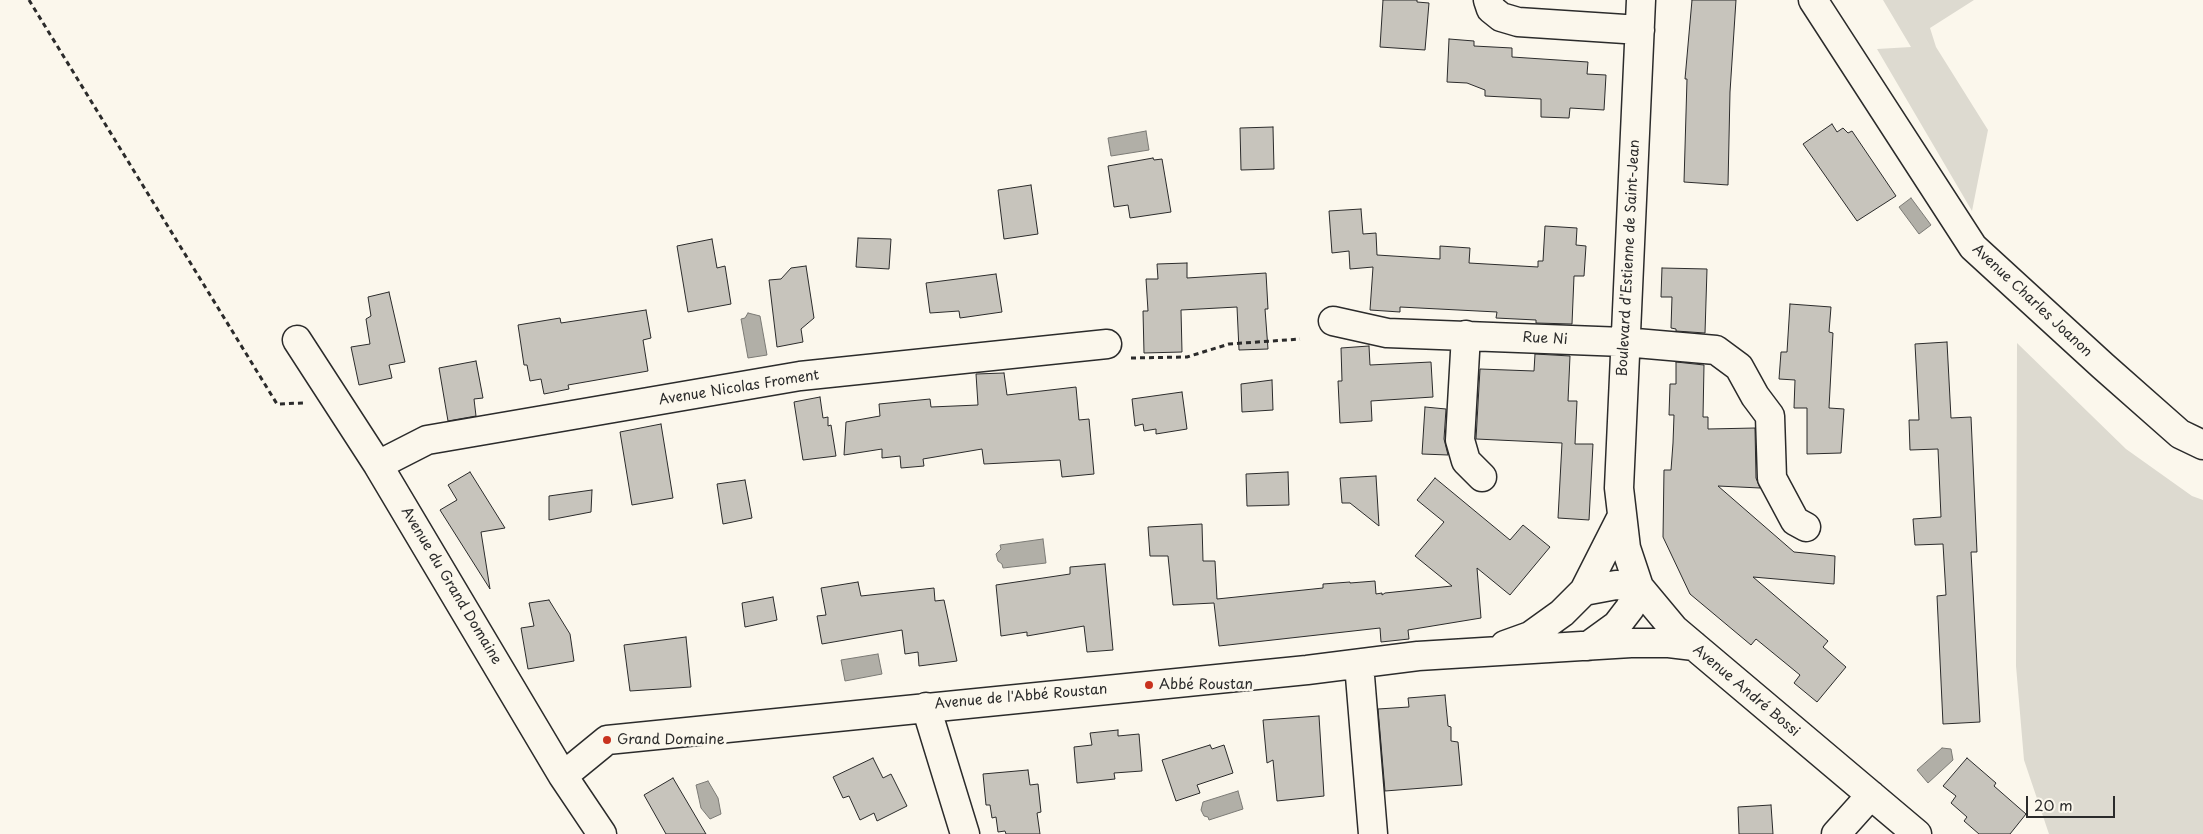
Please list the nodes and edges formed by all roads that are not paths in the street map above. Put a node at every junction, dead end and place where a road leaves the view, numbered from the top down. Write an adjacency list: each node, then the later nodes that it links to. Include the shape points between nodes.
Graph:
1 (1488, 0): 4 (street, via 1491,9 1501,17 1518,22)
2 (1642, 0): 4 (street, Boulevard d'Estienne de Saint-Jean)
3 (1814, 0): 10 (street, Avenue Charles Joanon, via 1973,247 2173,428)
4 (1640, 30): 8 (street, Boulevard d'Estienne de Saint-Jean)
5 (1333, 321): 6 (street, Rue Ni, via 1387,332)
6 (1466, 335): 8 (street, Rue Ni); 12 (street, via 1460,440 1466,461)
7 (297, 340): 11 (street, Avenue du Grand Domaine)
8 (1624, 342): 13 (street, Boulevard d'Estienne de Saint-Jean, via 1619,488); 14 (street, Rue Ni, via 1716,350 1739,367 1770,416 1772,478 1795,520)
9 (1106, 344): 11 (street, Avenue Nicolas Froment, via 800,376 427,440)
10 (2203, 445)
11 (378, 465): 22 (street, Avenue du Grand Domaine)
12 (1482, 477)
13 (1622, 516): 15 (street, Avenue André Bossi, via 1626,548); 16 (street, Avenue de l'Abbé Roustan)
14 (1806, 527)
15 (1639, 587): 16 (street, via 1616,586); 17 (street, via 1630,608 1617,625); 18 (street, Avenue André Bossi, via 1674,629)
16 (1584, 591): 19 (street, Avenue de l'Abbé Roustan, via 1562,613 1530,636)
17 (1588, 646): 18 (street, Avenue de l'Abbé Roustan, via 1669,643); 19 (street, Avenue de l'Abbé Roustan)
18 (1694, 646): 23 (street, Avenue André Bossi)
19 (1492, 650): 20 (street, Avenue de l'Abbé Roustan)
20 (1359, 664): 21 (street, Avenue de l'Abbé Roustan); 26 (street)
21 (926, 706): 22 (street, Avenue de l'Abbé Roustan, via 607,740); 25 (street)
22 (563, 776): 24 (street, Avenue du Grand Domaine)
23 (1871, 795): 27 (street); 28 (street, Avenue André Bossi)
24 (602, 834)
25 (965, 834)
26 (1373, 834)
27 (1836, 834)
28 (1917, 834)

